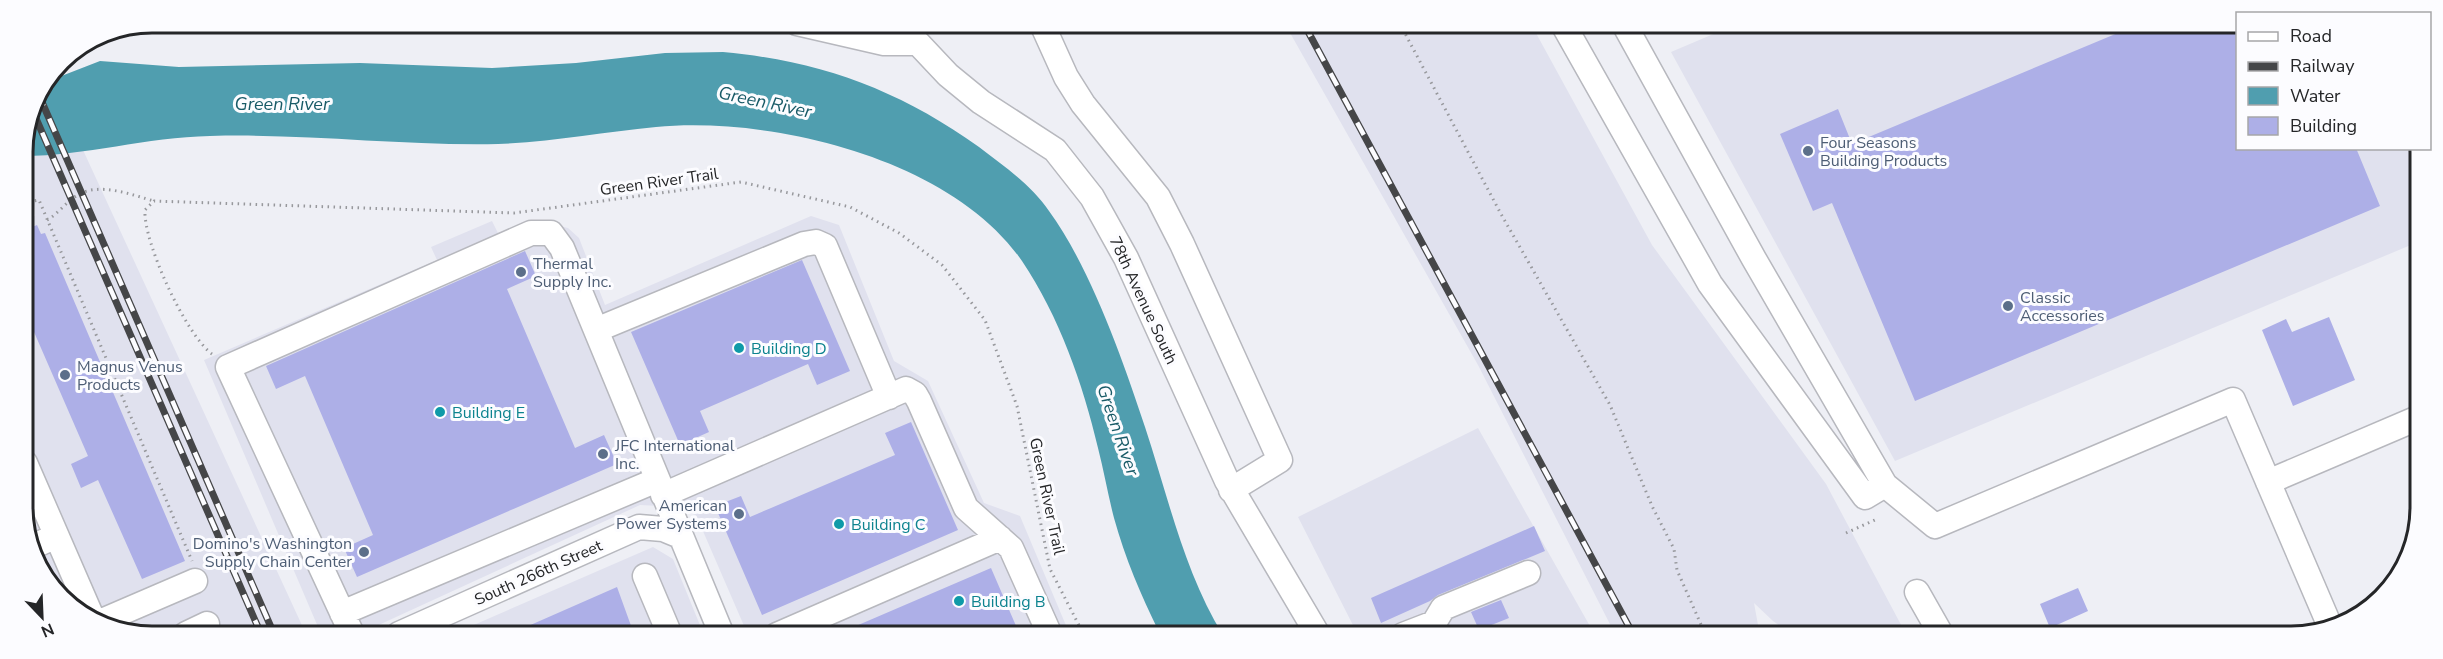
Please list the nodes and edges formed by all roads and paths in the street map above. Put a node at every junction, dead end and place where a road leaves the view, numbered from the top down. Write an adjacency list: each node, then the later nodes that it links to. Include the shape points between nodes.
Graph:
1 (840, 33): 7 (street, via 884,43)
2 (907, 33): 7 (street, 78th Avenue South)
3 (1046, 33): 19 (street, via 1083,104 1158,197 1280,460)
4 (1405, 33): 42 (path, via 1501,214 1610,405 1674,549 1677,570)
5 (1568, 33): 17 (street, via 1710,284 1865,497)
6 (1629, 33): 17 (street)
7 (915, 43): 19 (street, 78th Avenue South, via 981,102 1055,150 1092,196 1126,258)
8 (33, 201): 10 (path, via 39,200)
9 (154, 201): 10 (path, Green River Trail, via 117,190 93,190 78,194); 12 (path, via 145,210 144,224 150,244 186,322 205,349); 39 (path, Green River Trail, via 514,213 741,182 850,207 898,233 942,265 985,320 1017,406 1050,569)
10 (47, 220): 27 (path)
11 (596, 330): 12 (street, via 562,248 551,233 531,233); 13 (street, via 816,242 825,246); 18 (street)
12 (228, 367): 33 (street)
13 (889, 397): 18 (street); 24 (street, via 906,389 915,394 966,507)
14 (2410, 421): 16 (street)
15 (33, 482): 22 (street)
16 (2268, 482): 17 (street, via 2233,400 1935,526); 32 (street)
17 (1885, 485)
18 (660, 488): 23 (street); 33 (street)
19 (1232, 490): 40 (street, 78th Avenue South)
20 (1877, 519): 21 (path)
21 (1846, 533)
22 (56, 536): 25 (street); 30 (street)
23 (680, 536): 34 (street, South 266th Street, via 663,529 639,527); 36 (street)
24 (1000, 538): 37 (street); 38 (street, via 1011,548)
25 (38, 544)
26 (1528, 573): 41 (street, via 1443,608)
27 (195, 575): 31 (street)
28 (645, 576): 35 (street)
29 (1917, 592): 43 (street)
30 (87, 607)
31 (108, 618)
32 (2327, 620)
33 (347, 624)
34 (417, 626)
35 (667, 626)
36 (718, 626)
37 (798, 626)
38 (1046, 626)
39 (1079, 626)
40 (1313, 626)
41 (1438, 626)
42 (1702, 626)
43 (1936, 626)

